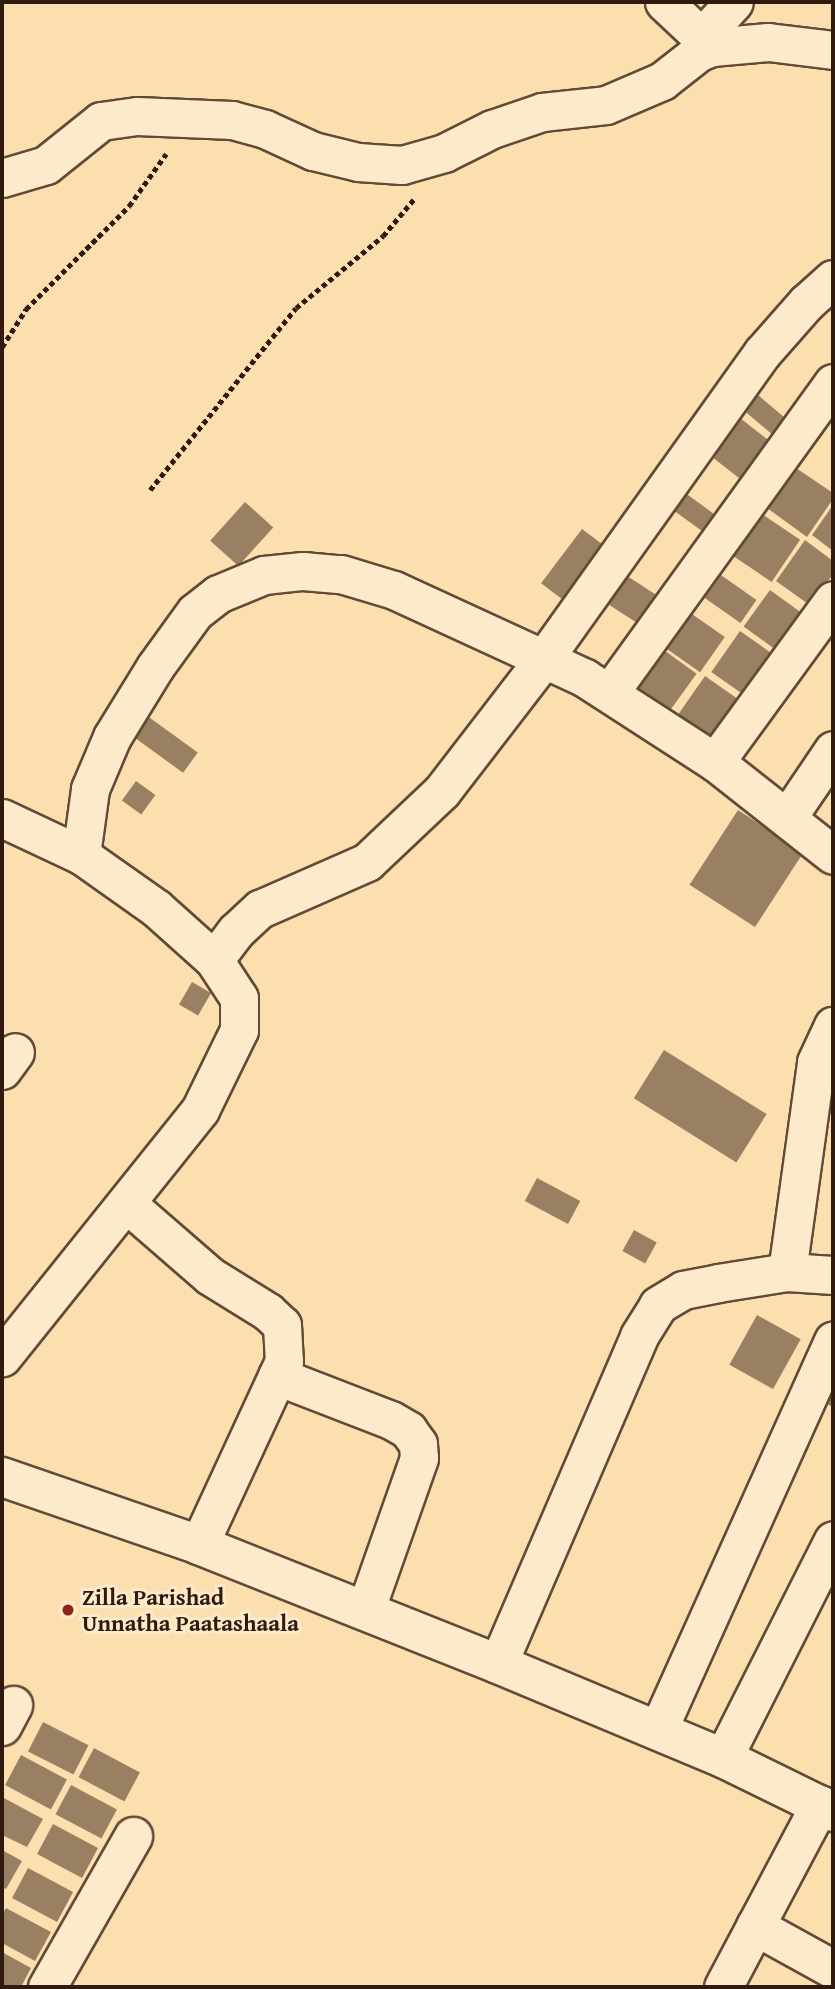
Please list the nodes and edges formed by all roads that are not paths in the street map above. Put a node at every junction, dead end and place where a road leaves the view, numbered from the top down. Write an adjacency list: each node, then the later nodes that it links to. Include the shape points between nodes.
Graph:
1 (664, 2): 3 (street)
2 (734, 2): 3 (street)
3 (707, 42): 4 (street, via 768,42); 5 (street, via 662,80 606,105 542,112 492,129 444,153 402,165 313,152 265,129 232,120 137,116 101,121 46,165)
4 (833, 50)
5 (2, 178)
6 (833, 279): 9 (street, via 762,353)
7 (833, 383): 10 (street)
8 (833, 600): 12 (street)
9 (543, 660): 10 (street); 15 (street, via 394,590 354,578 303,571 264,575 218,594 195,612 112,737 90,789); 17 (street, via 442,791 368,862 260,909)
10 (610, 692): 12 (street)
11 (833, 751): 14 (street)
12 (715, 762): 14 (street)
13 (2, 818): 15 (street)
14 (786, 818): 16 (street)
15 (81, 855): 17 (street, via 156,908)
16 (833, 855)
17 (214, 960): 20 (street, via 239,998 239,1030 200,1110)
18 (833, 1026): 19 (street, via 816,1062)
19 (822, 1097): 21 (street)
20 (126, 1203): 24 (street); 25 (street, via 211,1276 282,1325 284,1362)
21 (787, 1272): 22 (street); 30 (street, via 683,1290 658,1305 639,1336)
22 (833, 1275)
23 (833, 1340): 31 (street)
24 (6, 1345)
25 (277, 1376): 28 (street); 29 (street, via 391,1420 408,1430 418,1444 419,1458)
26 (2, 1477): 28 (street)
27 (833, 1540): 32 (street)
28 (199, 1545): 29 (street)
29 (365, 1611): 30 (street)
30 (498, 1664): 31 (street)
31 (658, 1730): 32 (street)
32 (723, 1758): 33 (street)
33 (830, 1809): 35 (street)
34 (133, 1836): 37 (street)
35 (755, 1926): 36 (street); 38 (street)
36 (833, 1969)
37 (47, 1987)
38 (723, 1987)

